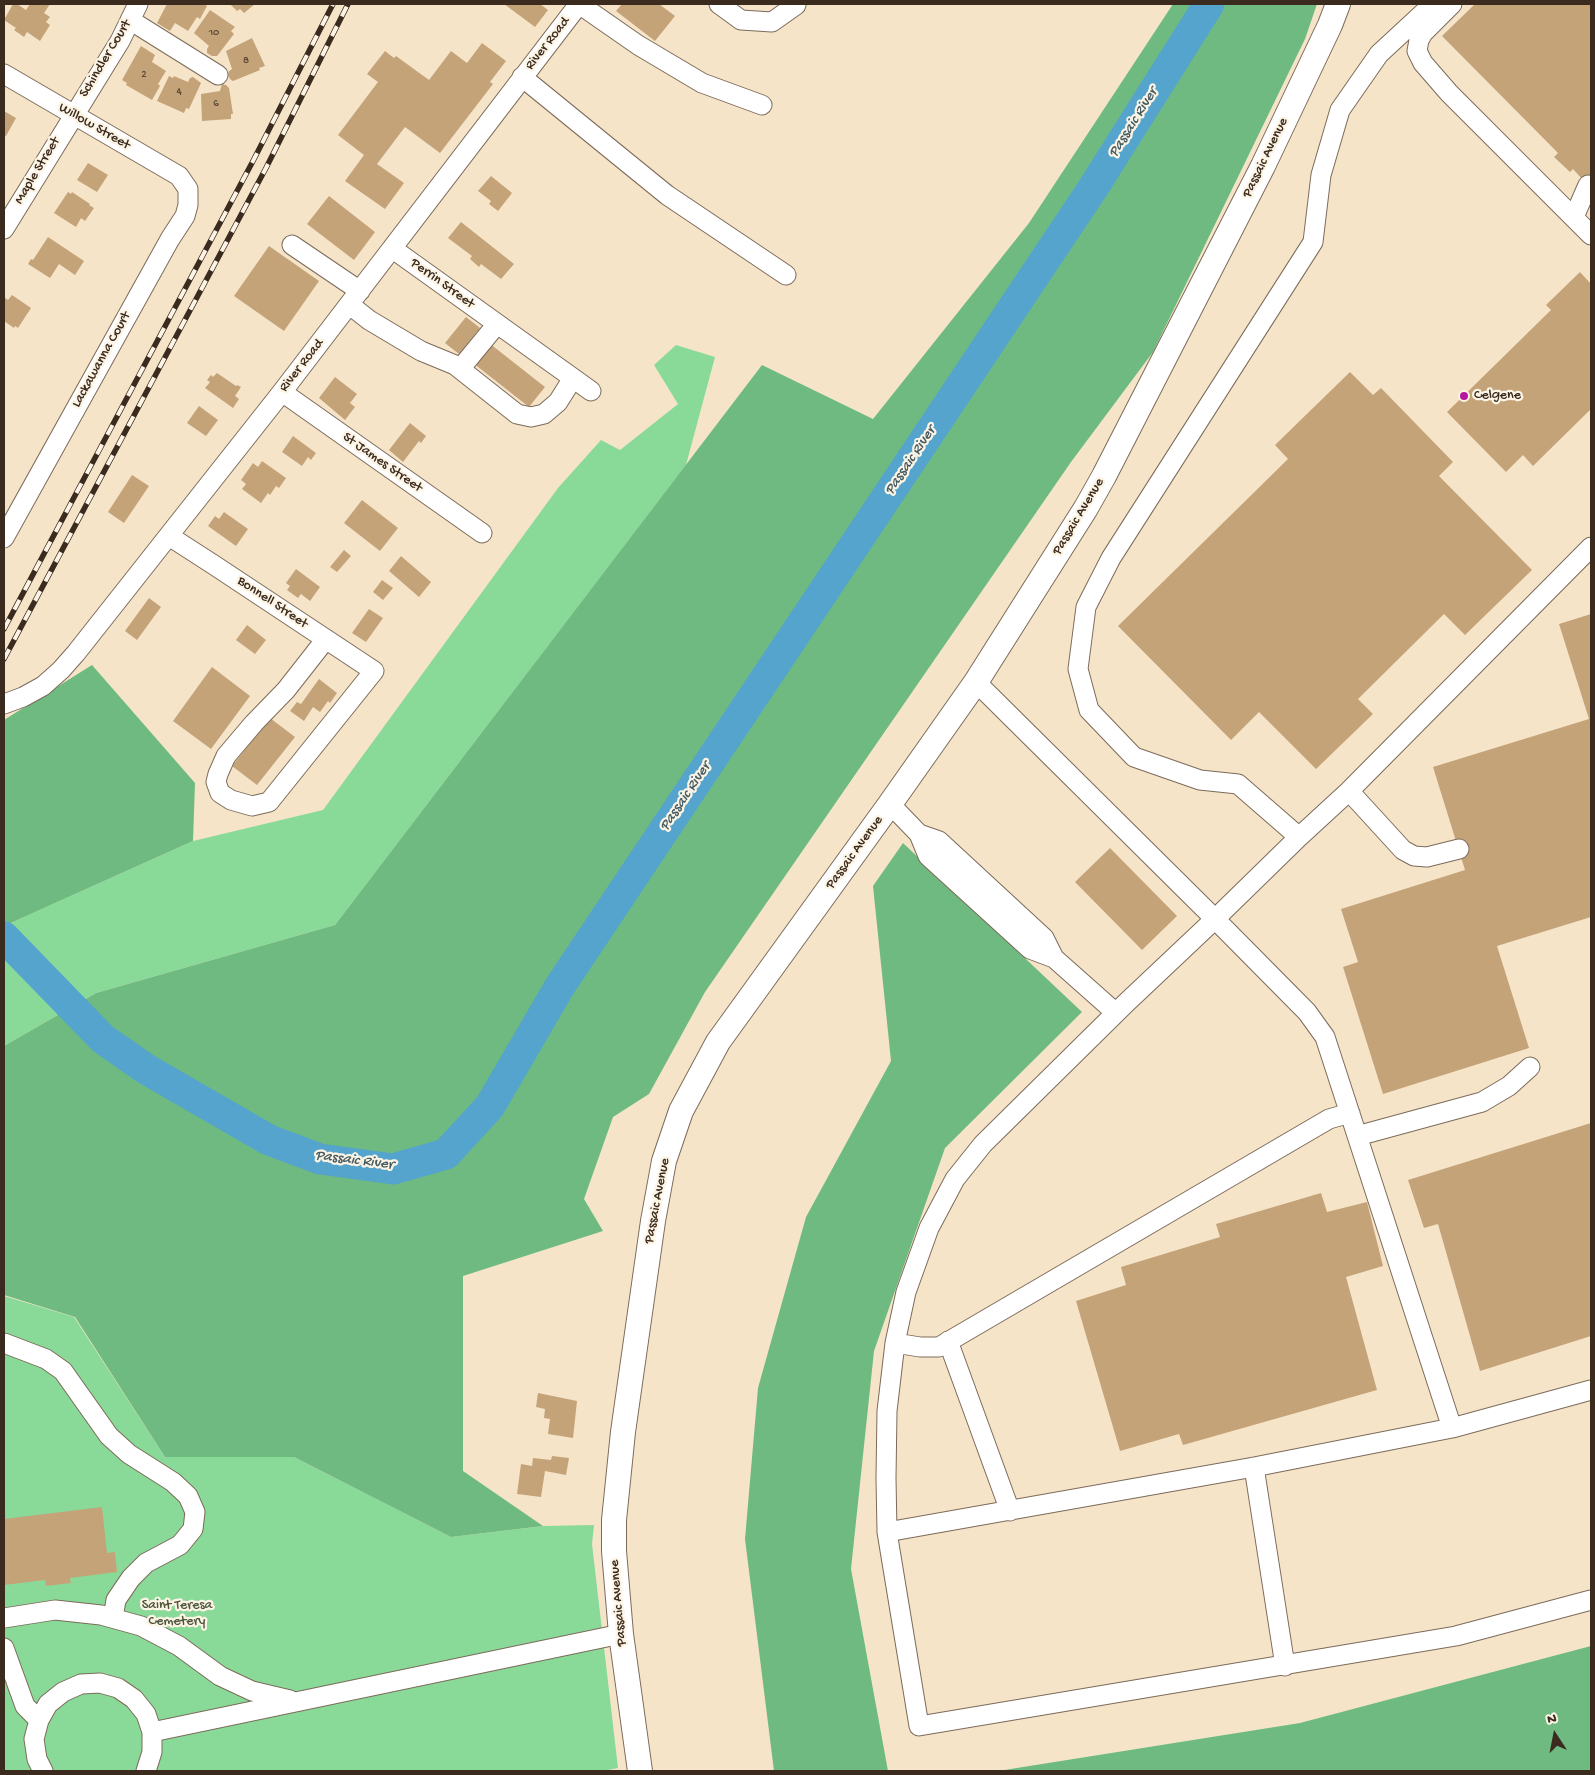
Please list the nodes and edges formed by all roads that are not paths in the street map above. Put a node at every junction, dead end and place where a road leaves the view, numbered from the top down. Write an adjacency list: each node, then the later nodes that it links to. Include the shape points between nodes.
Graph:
1 (579, 4): 12 (street, River Road); 13 (street, via 638,45 702,82)
2 (719, 4): 6 (street, via 741,20 772,22)
3 (1338, 4): 35 (main road, Passaic Avenue, via 1263,166 1104,476)
4 (1433, 4): 8 (street)
5 (1452, 4): 9 (street, via 1423,33 1417,50)
6 (796, 5)
7 (134, 12): 11 (street); 14 (street, Schindler Court)
8 (1384, 49): 9 (street); 39 (street, via 1340,110 1321,175 1313,242 1111,558 1086,607 1078,668 1089,710 1134,757 1200,780 1238,784)
9 (1420, 56): 17 (street, via 1422,63 1449,93)
10 (4, 74): 14 (street, Willow Street)
11 (218, 75)
12 (522, 77): 21 (street, River Road); 22 (street, via 667,195)
13 (762, 105)
14 (73, 114): 15 (street, Willow Street); 18 (street, Maple Street)
15 (183, 181): 29 (street, Lackawanna Court, via 188,189 185,216 44,464)
16 (1588, 186): 17 (street)
17 (1574, 217): 19 (street)
18 (4, 228)
19 (1591, 235)
20 (292, 245): 23 (street)
21 (393, 249): 23 (street, River Road); 24 (street, Perrin Street)
22 (786, 276)
23 (355, 298): 25 (street, via 369,320 421,351); 28 (street, River Road)
24 (494, 321): 25 (street); 26 (street, Perrin Street)
25 (460, 369): 26 (street, via 517,414 531,417 544,414 558,402)
26 (573, 378): 27 (street, Perrin Street)
27 (592, 391)
28 (282, 392): 30 (street, St James Street); 31 (street, River Road)
29 (12, 507): 32 (street, Lackawanna Court)
30 (482, 533)
31 (169, 536): 34 (street, Bonnell Street); 36 (street, River Road, via 61,670 36,690)
32 (4, 538)
33 (1591, 547): 37 (street)
34 (326, 639): 34 (street, Bonnell Street, via 374,671 269,802 252,806 220,793 216,782 226,756 286,690)
35 (976, 682): 38 (main road, Passaic Avenue); 41 (street)
36 (4, 704)
37 (1348, 791): 39 (street); 40 (street, via 1403,850 1414,856 1427,857)
38 (890, 804): 42 (street, via 919,834 939,841 1044,938 1054,958); 57 (main road, Passaic Avenue, via 718,1042 681,1111 671,1137 653,1221 616,1489 614,1551)
39 (1299, 837): 41 (street)
40 (1458, 849)
41 (1215, 919): 42 (street); 44 (street, via 1325,1036)
42 (1116, 1013): 48 (street, via 983,1144 955,1180 929,1228 906,1292)
43 (1530, 1067): 45 (street, via 1509,1086 1482,1102)
44 (1350, 1113): 45 (street); 46 (street, via 1329,1119)
45 (1357, 1136): 50 (street)
46 (948, 1341): 48 (street, via 939,1347); 52 (street)
47 (4, 1343): 56 (street, via 46,1358 63,1371 109,1436 129,1454 173,1482 188,1496 195,1512 193,1529 180,1545 146,1563 131,1578 116,1600)
48 (895, 1343): 53 (street, via 887,1411)
49 (1591, 1390): 50 (street)
50 (1452, 1428): 51 (street)
51 (1254, 1467): 52 (street); 59 (street)
52 (1010, 1511): 53 (street)
53 (887, 1532): 59 (street, via 919,1726)
54 (1591, 1600): 59 (street, via 1456,1636)
55 (4, 1618): 56 (street, via 55,1610)
56 (113, 1618): 60 (street, via 141,1626 179,1646 220,1676 252,1691)
57 (621, 1634): 60 (street); 65 (main road, Passaic Avenue)
58 (4, 1648): 61 (street, via 25,1706)
59 (1284, 1666)
60 (296, 1702): 62 (street)
61 (39, 1720): 62 (street, via 48,1704 63,1692 81,1684 100,1683 118,1688 134,1699 146,1714); 63 (street, via 34,1739 37,1759)
62 (152, 1732): 64 (street, via 152,1752)
63 (43, 1771)
64 (146, 1771)
65 (640, 1771)

